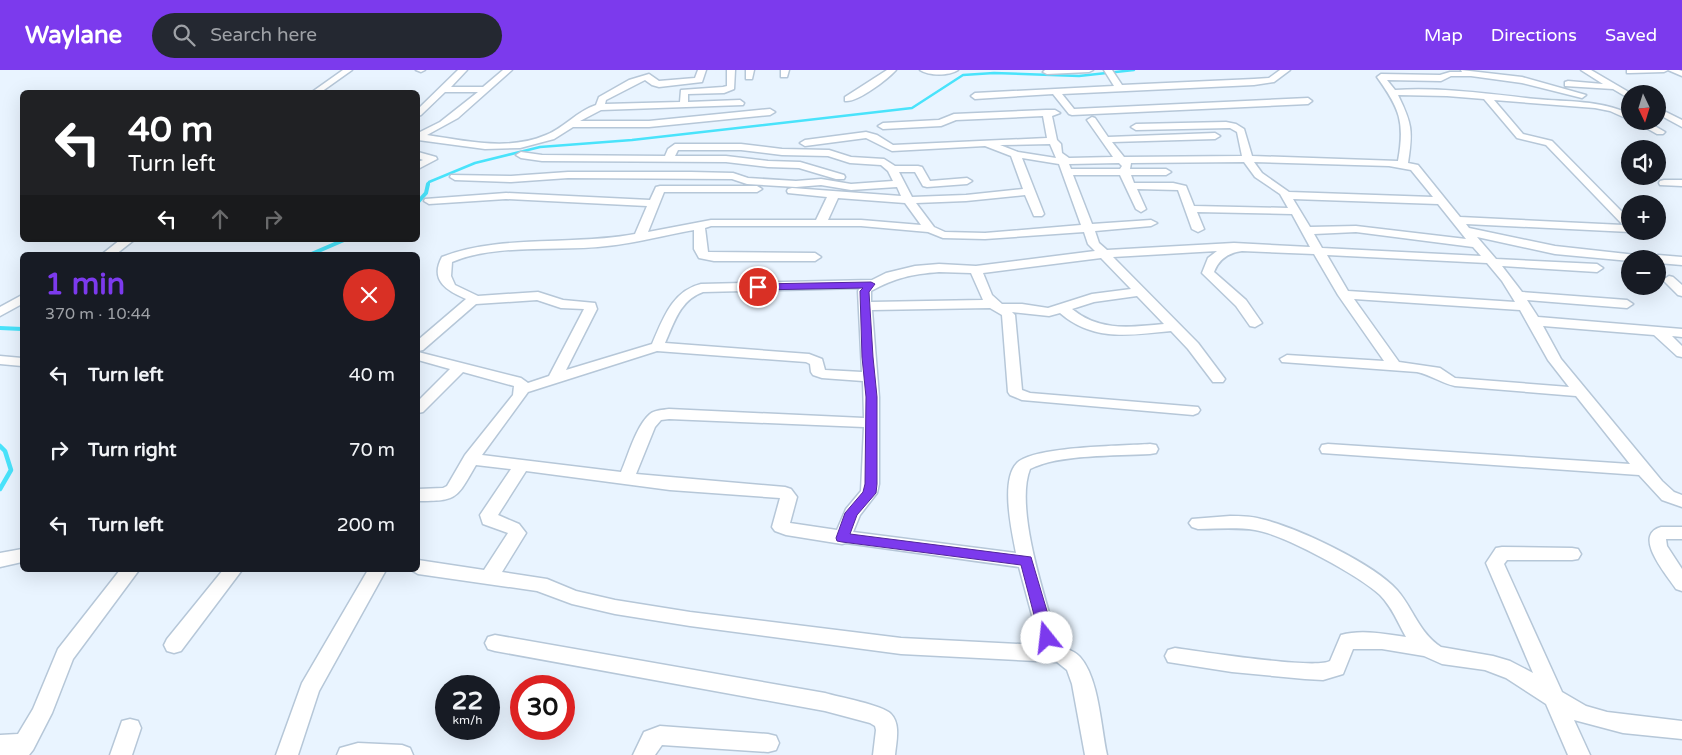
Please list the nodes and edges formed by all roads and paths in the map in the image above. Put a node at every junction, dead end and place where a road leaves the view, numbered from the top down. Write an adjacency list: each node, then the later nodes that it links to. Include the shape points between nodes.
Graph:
1 (348, 70): 24 (street)
2 (463, 70): 25 (street)
3 (508, 70): 26 (street)
4 (702, 70): 37 (street, via 700,80 692,82 659,84 649,77 638,78 602,99)
5 (731, 70): 36 (street, via 730,87 684,92)
6 (892, 70): 33 (street)
7 (924, 70): 8 (street)
8 (954, 70)
9 (1089, 70): 16 (street)
10 (1286, 70): 23 (street, via 1271,80 1254,82)
11 (1585, 70): 22 (street)
12 (1647, 70): 13 (street); 15 (street)
13 (1664, 70)
14 (1672, 70): 20 (street)
15 (1630, 71)
16 (1047, 72)
17 (1109, 72): 23 (street)
18 (1468, 72): 19 (street, via 1441,78); 30 (street, via 1522,80)
19 (1388, 73): 29 (street, via 1381,77)
20 (1682, 74)
21 (1560, 83): 22 (street)
22 (1614, 87): 28 (street)
23 (1120, 88): 27 (street)
24 (319, 90)
25 (442, 90): 26 (street); 38 (street)
26 (485, 90): 52 (street, via 461,111)
27 (1054, 90): 31 (street); 40 (street)
28 (1621, 91)
29 (1393, 93): 32 (street, via 1441,92); 65 (street, via 1408,126)
30 (1582, 95)
31 (975, 96)
32 (1487, 97): 42 (street, via 1595,104); 91 (street, via 1520,136 1549,143)
33 (848, 99)
34 (1308, 101): 40 (street)
35 (740, 103): 36 (street)
36 (684, 105): 37 (street)
37 (600, 106): 45 (street)
38 (420, 112)
39 (770, 112): 45 (street, via 649,124)
40 (1072, 112): 41 (street)
41 (1046, 113): 47 (street, via 954,117 941,123); 55 (street)
42 (1621, 113)
43 (1666, 116): 46 (street)
44 (1092, 120): 68 (street)
45 (571, 124): 53 (street, via 546,139 506,146)
46 (1682, 124)
47 (883, 126)
48 (1136, 127): 51 (street, via 1226,125 1239,129)
49 (1656, 130): 50 (street)
50 (1660, 132)
51 (1242, 135): 54 (street); 64 (street)
52 (420, 136)
53 (420, 137)
54 (1111, 139)
55 (1052, 142): 57 (street); 67 (street, via 1066,160)
56 (805, 143): 58 (street, via 866,135 875,137 887,147)
57 (986, 143): 58 (street); 59 (street)
58 (901, 148): 61 (street)
59 (1015, 154): 67 (street); 79 (street)
60 (520, 155): 63 (street, via 542,158)
61 (913, 155)
62 (420, 156): 66 (street, via 432,159)
63 (670, 158): 69 (street, via 675,147 740,146 782,152 828,153 856,161 884,162); 76 (street, via 792,164)
64 (1247, 159): 65 (street); 68 (street); 81 (street, via 1260,176)
65 (1403, 164): 85 (street, via 1417,170)
66 (420, 165)
67 (1065, 166): 68 (street); 98 (street)
68 (1123, 166): 70 (street); 77 (street)
69 (892, 169): 72 (street, via 918,169 927,184); 75 (street)
70 (1166, 172)
71 (455, 177): 76 (street, via 698,175 733,176 747,181)
72 (967, 181)
73 (1666, 183): 74 (street)
74 (1682, 183)
75 (900, 184): 76 (street); 83 (street)
76 (865, 186)
77 (1130, 186): 87 (street); 88 (street, via 1179,186 1185,191)
78 (750, 190): 80 (street); 82 (street, via 748,197); 86 (street, via 665,188 660,189)
79 (1030, 191): 83 (street); 90 (street)
80 (834, 194): 83 (street); 95 (street)
81 (1286, 195): 85 (street); 89 (street)
82 (707, 197)
83 (909, 200): 97 (street)
84 (429, 201): 86 (street, via 506,196)
85 (1442, 201): 92 (street)
86 (654, 203): 102 (street)
87 (1141, 209)
88 (1192, 210): 89 (street); 99 (street)
89 (1296, 211): 100 (street)
90 (1038, 214)
91 (1621, 219)
92 (1457, 220): 96 (street); 101 (street)
93 (1151, 223): 98 (street)
94 (699, 224): 95 (street); 102 (street); 110 (street, via 700,253 707,256)
95 (820, 224): 97 (street, via 861,223)
96 (1621, 228)
97 (930, 229): 98 (street, via 936,234 956,236)
98 (1088, 229): 108 (street)
99 (1198, 229)
100 (1307, 230): 104 (street, via 1356,229); 106 (street)
101 (1466, 231): 104 (street); 109 (street, via 1555,250)
102 (640, 236): 122 (street, via 608,243 525,246 463,253 449,258 445,263 445,276 450,287)
103 (125, 242): 107 (street)
104 (1477, 244): 112 (street)
105 (1234, 247): 106 (street); 108 (street); 130 (street, via 1212,261 1208,273 1241,303)
106 (1318, 250): 112 (street); 120 (street)
107 (111, 252)
108 (1102, 254): 115 (street); 118 (street)
109 (1621, 256)
110 (815, 257)
111 (1666, 260): 113 (street)
112 (1492, 261): 114 (street); 123 (street)
113 (1682, 261)
114 (1597, 268)
115 (976, 270): 117 (street, via 939,268 903,271); 126 (street, via 984,293)
116 (1669, 280): 119 (street)
117 (871, 284): 125 (street, via 864,291); 135 (street, via 692,290 672,314)
118 (1140, 292): 127 (street, via 1092,298); 131 (street)
119 (1682, 292)
120 (1344, 294): 123 (street); 141 (street)
121 (20, 300): 128 (street)
122 (473, 300): 134 (street); 144 (street, via 538,296 561,304 590,306)
123 (1521, 301): 124 (street); 129 (street)
124 (1627, 304)
125 (865, 306): 126 (street); 143 (street)
126 (997, 306): 127 (street, via 1049,312); 149 (street, via 1008,315 1015,392 1027,397)
127 (1063, 308): 131 (street, via 1079,321 1098,328)
128 (0, 312)
129 (1534, 321): 132 (street); 147 (street, via 1555,360)
130 (1255, 323)
131 (1175, 327): 145 (street)
132 (1658, 331): 133 (street); 136 (street)
133 (1682, 333)
134 (420, 345)
135 (657, 347): 143 (street, via 809,358 817,362 818,372 822,374); 144 (street)
136 (1682, 353)
137 (420, 357): 142 (street)
138 (1287, 359): 141 (street)
139 (0, 360): 140 (street)
140 (20, 362)
141 (1394, 366): 147 (street, via 1428,369 1455,382)
142 (460, 367): 146 (street, via 516,381); 148 (street)
143 (870, 377): 150 (street)
144 (555, 378): 146 (street)
145 (1218, 379)
146 (522, 389): 153 (street)
147 (1581, 392): 155 (street)
148 (420, 407)
149 (1194, 410)
150 (872, 423): 156 (street, via 656,416 648,426); 161 (street, via 869,493 852,513)
151 (1150, 449): 165 (street, via 1046,457 1024,465 1017,487)
152 (1328, 449): 155 (street)
153 (472, 459): 154 (street); 157 (street, via 453,490 446,494)
154 (521, 466): 156 (street); 170 (street, via 489,515 488,520 513,528 517,533)
155 (1644, 470): 158 (street, via 1668,496)
156 (626, 479): 161 (street, via 785,493 789,502 781,527)
157 (420, 495)
158 (1682, 501)
159 (1198, 523): 174 (street, via 1262,525 1330,556 1386,590)
160 (1682, 532): 171 (street, via 1661,533 1657,538 1658,547)
161 (842, 538): 165 (street)
162 (1572, 554): 177 (street, via 1502,554 1495,563)
163 (20, 556): 164 (street)
164 (0, 560)
165 (1026, 561): 175 (street)
166 (420, 567): 170 (street)
167 (128, 572): 182 (street, via 65,655 42,713)
168 (231, 572): 173 (street)
169 (376, 572): 184 (street, via 309,689)
170 (489, 577): 175 (street, via 547,586 572,597 616,607 690,619 901,646)
171 (1682, 584)
172 (495, 643): 188 (street, via 825,702 875,715 884,720 887,730)
173 (174, 645)
174 (1428, 649): 176 (street, via 1348,641 1343,646 1337,667 1332,671); 177 (street, via 1444,656 1506,669)
175 (1052, 654): 189 (street, via 1069,658 1076,667)
176 (1175, 656)
177 (1556, 699): 179 (street, via 1573,710 1596,718); 190 (street)
178 (130, 728): 183 (street)
179 (1682, 730)
180 (768, 743): 187 (street, via 660,735 652,739)
181 (0, 745): 182 (street)
182 (21, 749)
183 (121, 755)
184 (287, 755)
185 (348, 755): 186 (street)
186 (402, 755)
187 (644, 755)
188 (884, 755)
189 (1096, 755)
190 (1579, 755)

